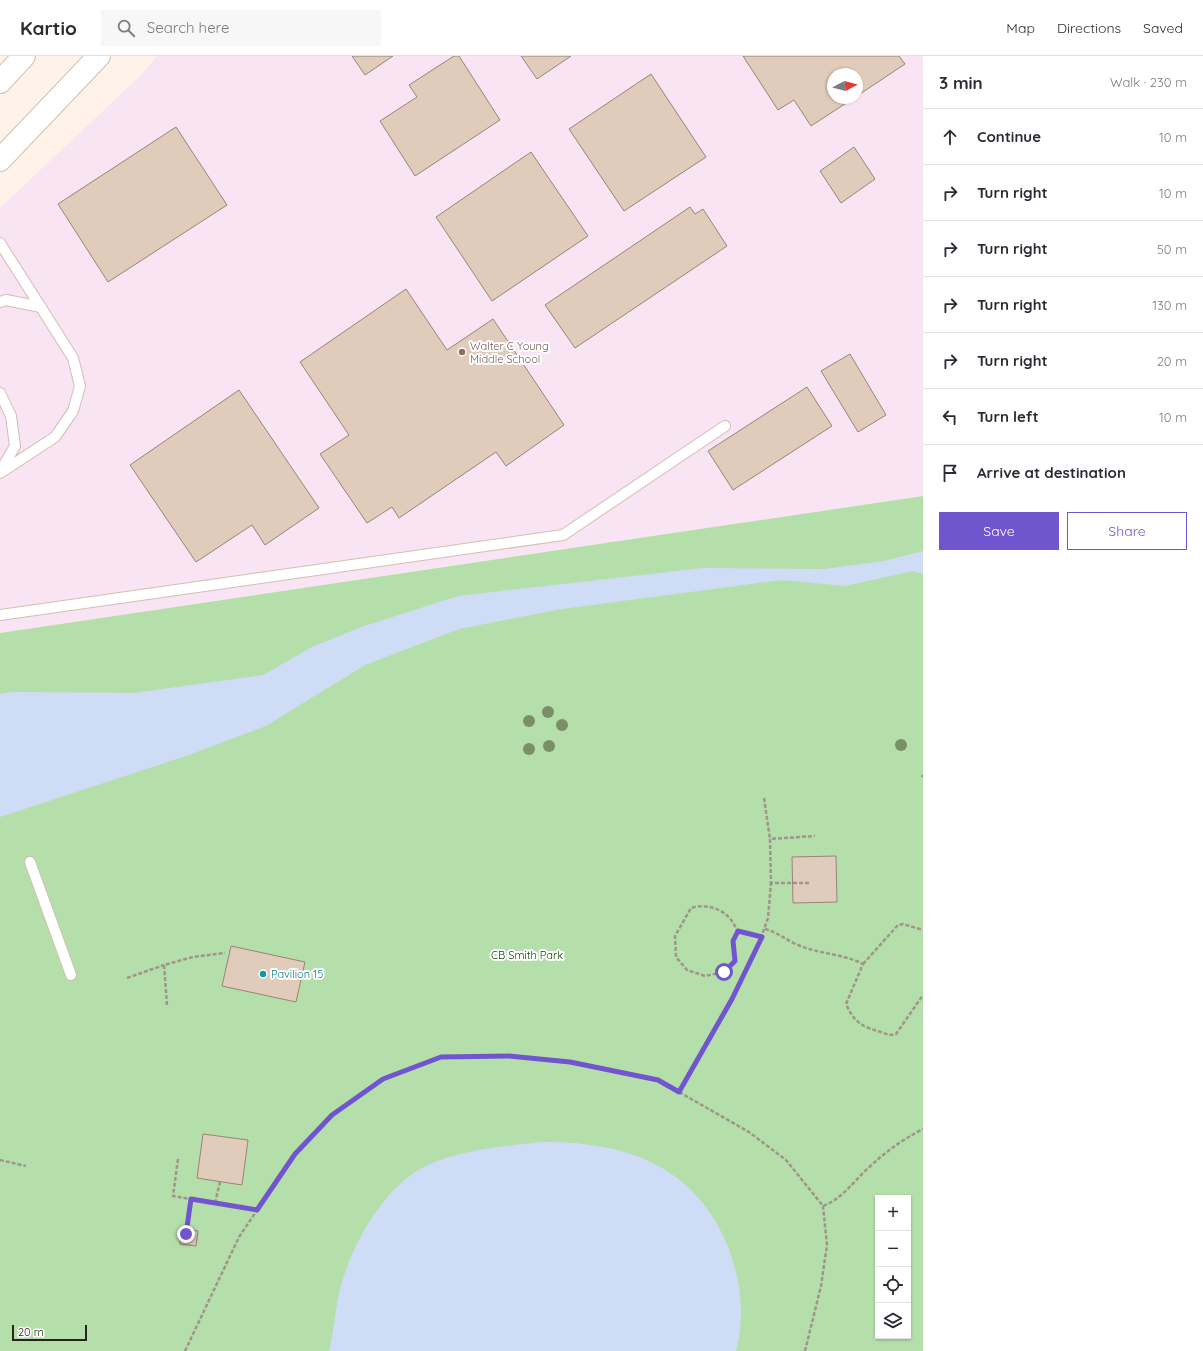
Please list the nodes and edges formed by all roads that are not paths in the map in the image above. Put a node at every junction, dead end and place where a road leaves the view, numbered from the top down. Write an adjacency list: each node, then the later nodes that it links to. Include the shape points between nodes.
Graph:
1 (24, 56): 3 (street)
2 (98, 56): 4 (street)
3 (0, 82)
4 (0, 160)
5 (0, 243): 7 (lane)
6 (0, 302): 7 (lane, via 6,300)
7 (41, 308): 10 (lane, via 73,358 80,386 74,411 54,437)
8 (0, 393): 10 (lane, via 11,416 15,446)
9 (725, 426): 11 (lane, via 563,535)
10 (0, 472)
11 (0, 615)
12 (30, 862): 13 (lane)
13 (71, 975)

